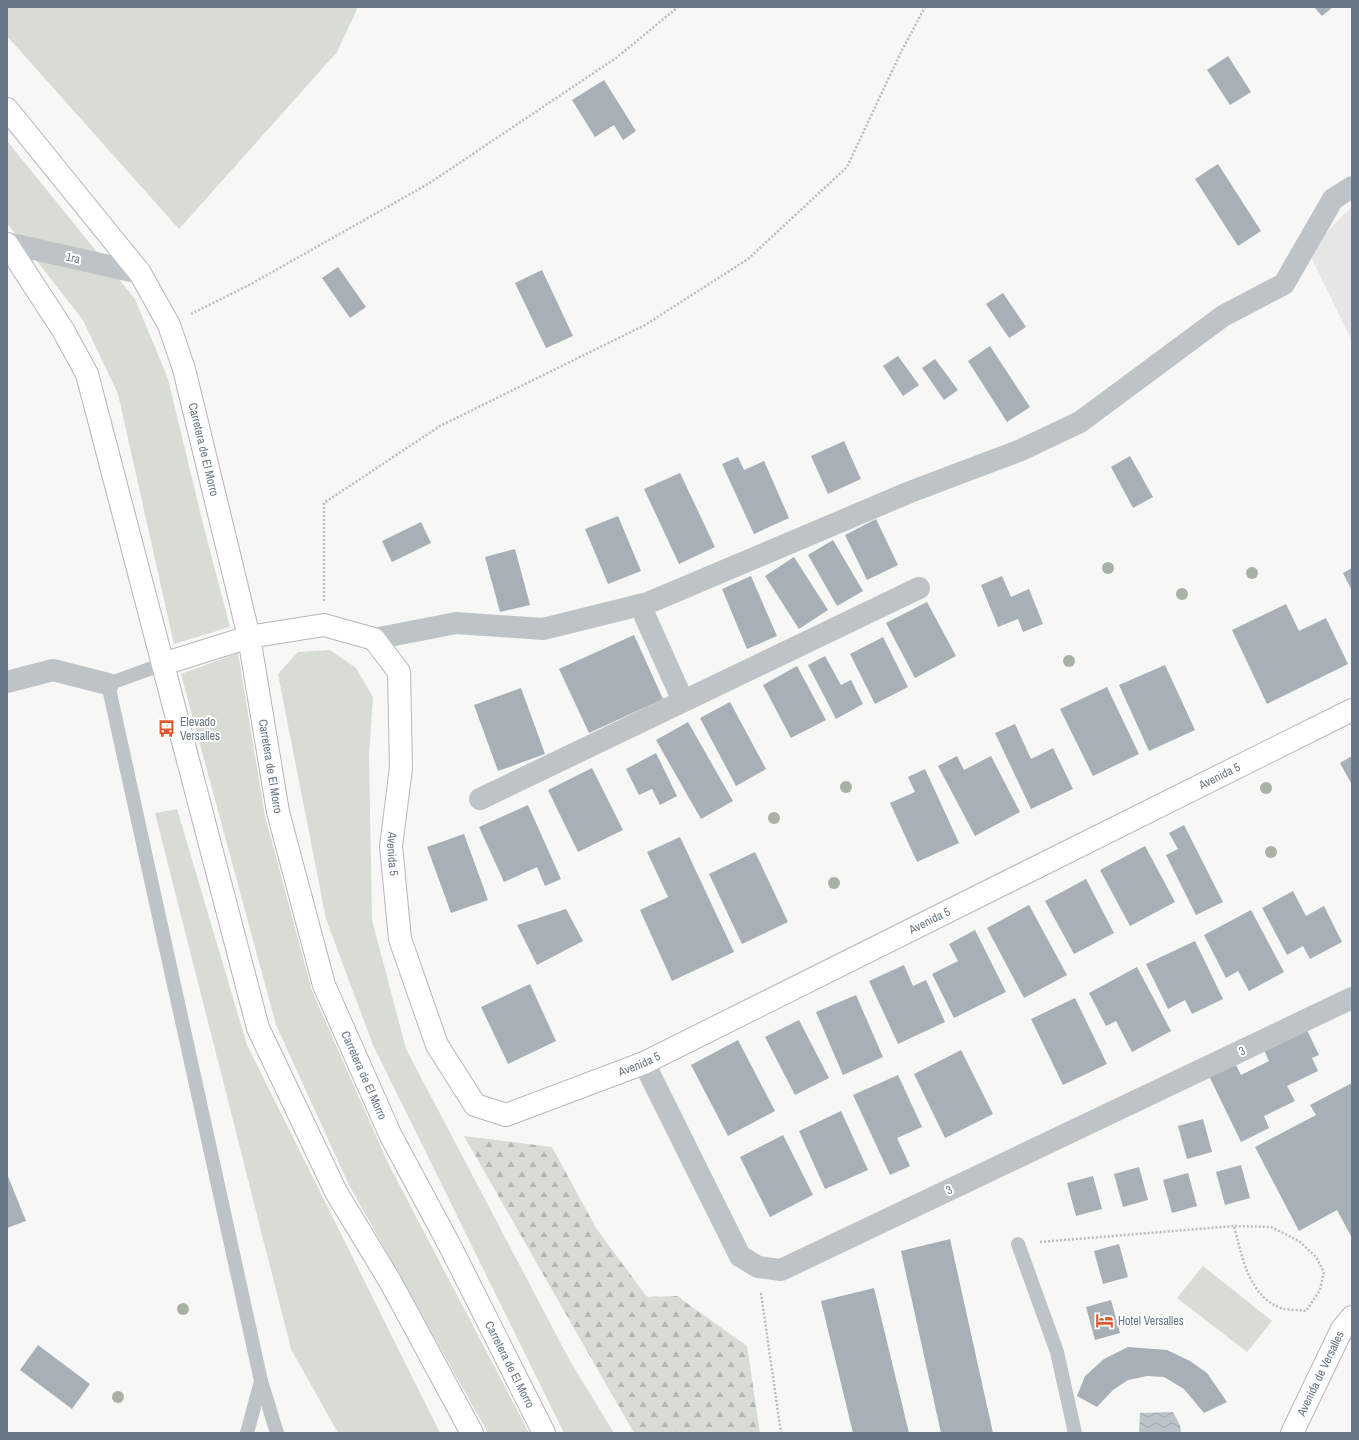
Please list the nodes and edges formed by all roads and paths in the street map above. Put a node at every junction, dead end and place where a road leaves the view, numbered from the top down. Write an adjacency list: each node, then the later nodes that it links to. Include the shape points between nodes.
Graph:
1 (678, 7): 7 (path, via 616,58 428,184 251,284)
2 (925, 7): 10 (path, via 847,167 748,259 645,324 440,426 324,503)
3 (7, 109): 6 (main road, Carretera de El Morro)
4 (1352, 187): 9 (street, via 1332,198 1284,284 1223,316 1080,422 1021,450 910,492)
5 (7, 243): 6 (street, 1ra); 13 (main road, via 63,330 87,374)
6 (140, 273): 7 (main road, Carretera de El Morro)
7 (169, 325): 11 (main road, Carretera de El Morro, via 184,369)
8 (919, 588): 16 (street)
9 (640, 605): 12 (street, via 543,629 456,623); 16 (street)
10 (324, 625): 11 (main road); 12 (main road)
11 (249, 637): 13 (main road); 29 (main road, Carretera de El Morro, via 278,812 324,985 390,1134 451,1248)
12 (374, 639): 20 (main road, Avenida 5, via 399,672 402,768 391,846 400,939 437,1046 475,1105 506,1115)
13 (163, 664): 15 (lane); 28 (main road, via 258,1028 336,1192 390,1281)
14 (7, 682): 15 (street, via 53,670)
15 (108, 684): 25 (lane)
16 (683, 701): 18 (street)
17 (1352, 710): 20 (main road, Avenida 5)
18 (480, 799)
19 (1352, 998): 23 (street, 3, via 781,1270)
20 (644, 1063): 23 (street, 3, via 740,1256)
21 (1234, 1226): 21 (path, via 1272,1227 1299,1240 1316,1257 1324,1272 1320,1290 1306,1311 1284,1309 1264,1299 1245,1268); 22 (path)
22 (1018, 1244): 31 (lane, via 1057,1352)
23 (758, 1267): 30 (path)
24 (1352, 1317): 32 (main road, Avenida de Versalles, via 1342,1329)
25 (261, 1381): 26 (lane); 27 (lane)
26 (247, 1433)
27 (277, 1433)
28 (472, 1433)
29 (544, 1433)
30 (781, 1433)
31 (1075, 1433)
32 (1292, 1433)

